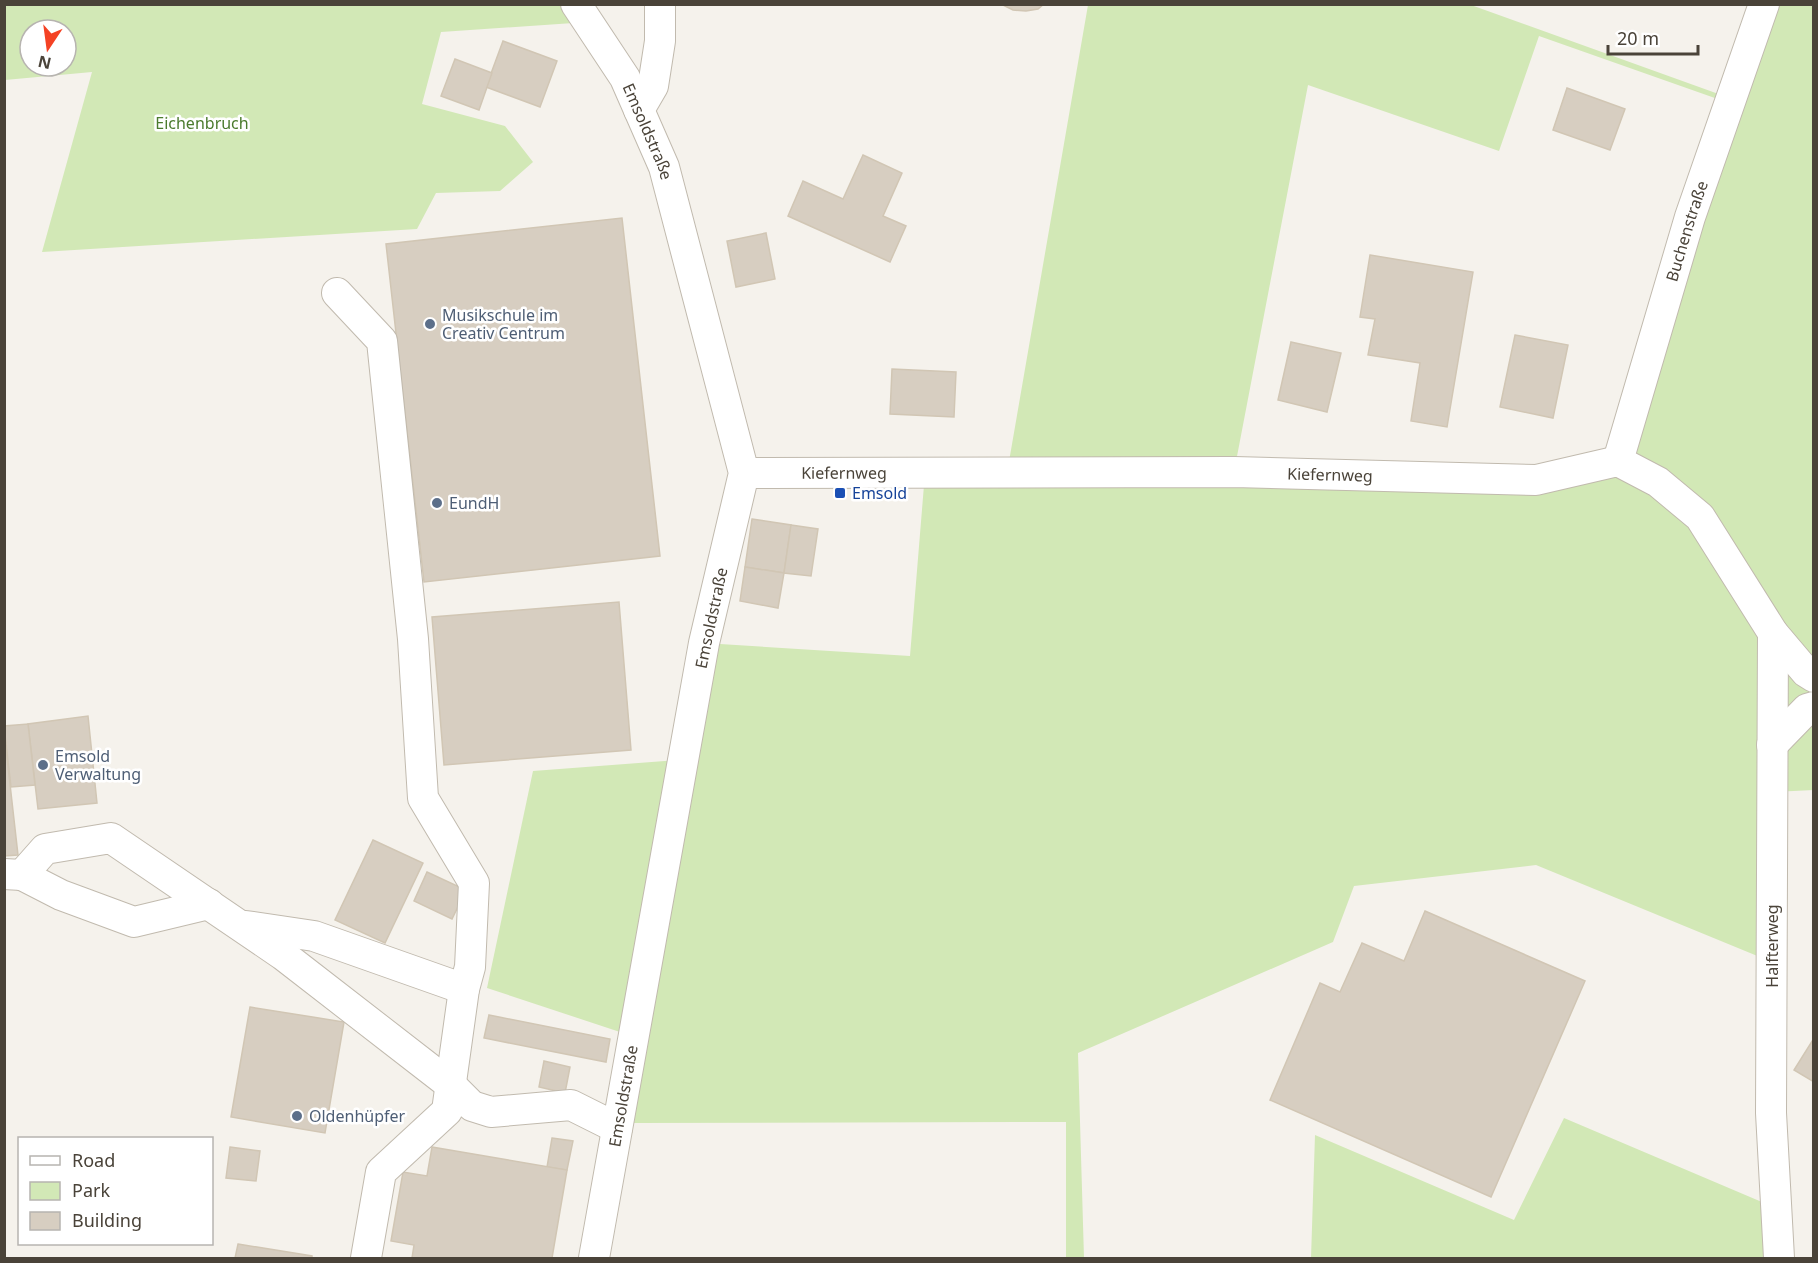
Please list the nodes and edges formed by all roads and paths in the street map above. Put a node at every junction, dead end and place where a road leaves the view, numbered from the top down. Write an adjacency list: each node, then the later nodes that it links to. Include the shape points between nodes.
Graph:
1 (576, 4): 4 (street, Emsoldstraße, via 625,78)
2 (660, 4): 4 (street, via 660,41 653,86)
3 (1764, 4): 6 (street, Buchenstraße, via 1690,217)
4 (639, 110): 7 (street, Emsoldstraße, via 664,167)
5 (337, 293): 15 (street, via 382,341 413,639 423,798 474,883 470,967)
6 (1617, 461): 7 (street, Kiefernweg, via 1536,480 1234,472); 8 (street, via 1658,482 1700,517)
7 (744, 473): 17 (street, Emsoldstraße, via 704,643)
8 (1773, 633): 9 (street); 11 (street, Halfterweg)
9 (1814, 677)
10 (1814, 707): 11 (street, via 1807,709)
11 (1772, 745): 20 (street, Halfterweg, via 1771,1113)
12 (13, 875): 13 (street, via 134,922); 13 (street, via 45,849 111,838)
13 (209, 904): 14 (street)
14 (238, 925): 15 (street, via 314,936); 16 (street)
15 (464, 989): 16 (street)
16 (452, 1086): 17 (street, via 472,1107 491,1112 572,1105); 18 (street, via 447,1111 381,1172)
17 (617, 1128): 19 (street, Emsoldstraße)
18 (366, 1258)
19 (594, 1258)
20 (1779, 1258)

